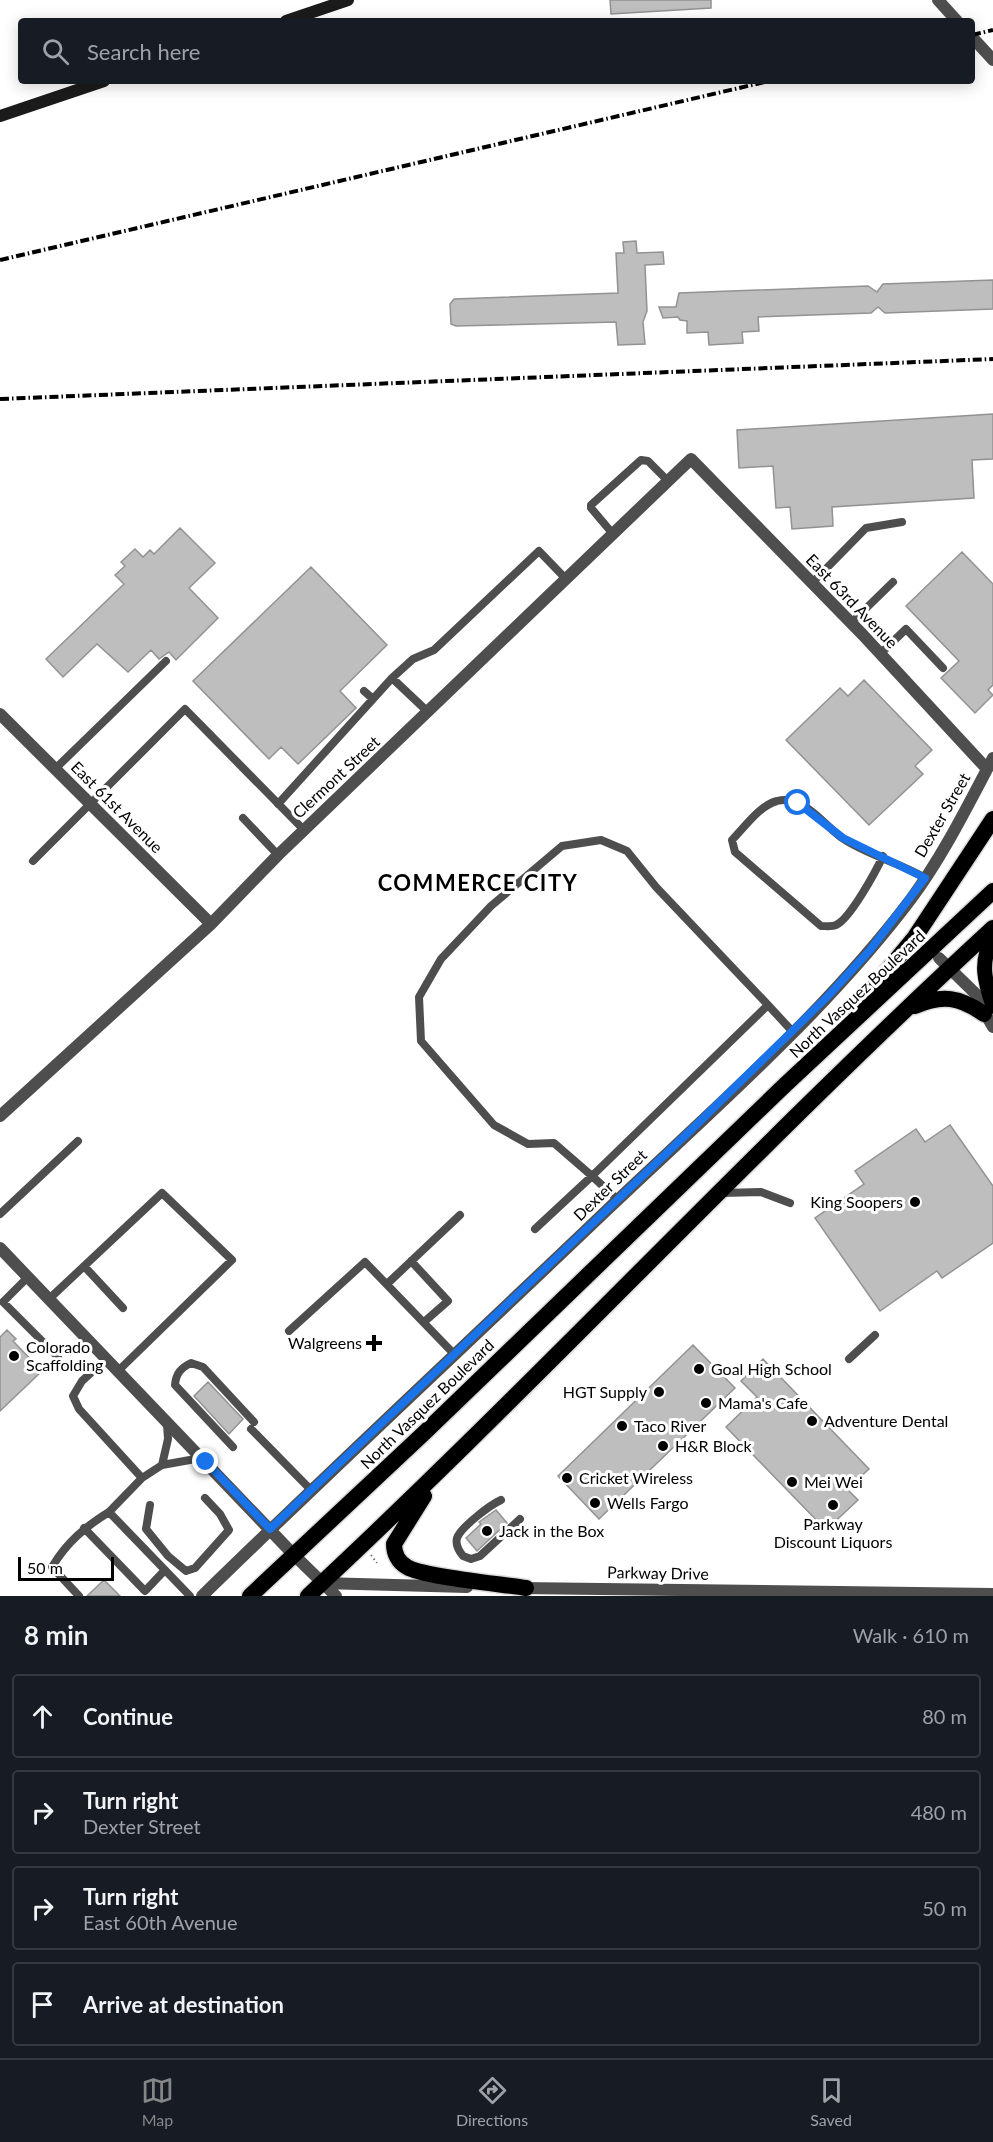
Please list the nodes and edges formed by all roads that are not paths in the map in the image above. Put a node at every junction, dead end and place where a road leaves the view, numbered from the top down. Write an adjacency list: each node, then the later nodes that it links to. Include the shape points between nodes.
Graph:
1 (348, 0): 3 (main road)
2 (938, 0): 4 (street)
3 (295, 18)
4 (954, 18)
5 (975, 40): 6 (street)
6 (993, 60)
7 (95, 84): 8 (main road)
8 (0, 116)
9 (691, 459): 10 (street, Clermont Street); 15 (street, East 63rd Avenue)
10 (668, 481): 12 (street, Clermont Street); 12 (lane, via 648,460 637,462 591,505)
11 (902, 522): 15 (lane, via 866,528)
12 (613, 534): 13 (street, Clermont Street)
13 (566, 579): 20 (lane, via 539,551 434,650 413,659); 23 (street, Clermont Street)
14 (893, 582): 16 (lane)
15 (812, 583): 16 (street, East 63rd Avenue)
16 (851, 623): 17 (street, East 63rd Avenue)
17 (880, 654): 19 (lane, via 906,629); 25 (street, East 63rd Avenue)
18 (166, 661): 26 (lane)
19 (943, 668)
20 (392, 678): 22 (lane); 23 (lane)
21 (364, 691): 22 (lane)
22 (373, 699): 28 (lane)
23 (428, 712): 31 (street, Clermont Street)
24 (0, 714): 26 (street, East 61st Avenue)
25 (990, 764): 35 (street, Dexter Street)
26 (55, 769): 27 (street, East 61st Avenue)
27 (91, 804): 28 (lane, via 185,709); 34 (lane); 37 (street, East 61st Avenue)
28 (278, 804): 31 (lane)
29 (243, 818): 32 (lane)
30 (993, 819): 45 (highway, via 909,945)
31 (304, 830): 32 (street, Clermont Street)
32 (278, 855): 37 (street, Clermont Street)
33 (883, 856): 33 (lane, via 843,838 798,803 787,800 774,801 764,808 732,840 735,852 827,927 843,920); 35 (lane)
34 (33, 861)
35 (925, 878): 44 (street, Dexter Street, via 870,950)
36 (993, 891): 45 (highway, North Vasquez Boulevard)
37 (211, 924): 46 (street, Clermont Street)
38 (993, 928): 40 (highway)
39 (993, 937): 40 (main road); 43 (main road, via 984,962)
40 (944, 963): 42 (highway); 43 (street)
41 (768, 1005): 44 (lane); 48 (lane); 48 (lane, via 627,851 602,840 562,846 491,906 441,958 419,997 421,1041 494,1125 528,1144 554,1143)
42 (906, 1010): 43 (highway, via 936,998 960,999); 49 (highway)
43 (988, 1011)
44 (792, 1031): 50 (street, Dexter Street)
45 (785, 1085): 84 (highway, North Vasquez Boulevard)
46 (0, 1116)
47 (78, 1141): 52 (lane)
48 (592, 1176): 50 (lane); 54 (lane)
49 (721, 1193): 51 (lane, via 761,1192); 73 (highway)
50 (618, 1200): 65 (street, Dexter Street)
51 (790, 1203)
52 (0, 1214)
53 (460, 1215): 56 (lane)
54 (535, 1229)
55 (0, 1248): 58 (street)
56 (411, 1262): 59 (lane); 62 (lane, via 448,1301)
57 (84, 1266): 60 (lane); 61 (lane); 69 (lane, via 162,1193 231,1260)
58 (27, 1277): 60 (street); 66 (lane, via 3,1302)
59 (387, 1284): 62 (lane); 63 (lane, via 365,1262)
60 (49, 1299): 67 (street)
61 (123, 1308)
62 (423, 1322): 65 (lane)
63 (289, 1331)
64 (875, 1335): 68 (lane)
65 (455, 1355): 76 (street, Dexter Street)
66 (58, 1357)
67 (106, 1359): 69 (street); 75 (lane, via 82,1381 73,1396 79,1409)
68 (849, 1359)
69 (118, 1371): 70 (street)
70 (167, 1422): 72 (street); 74 (lane)
71 (233, 1448): 76 (lane, via 175,1385 182,1367 191,1363 203,1367)
72 (201, 1458): 74 (lane); 83 (street)
73 (448, 1463): 87 (highway, via 396,1538 394,1548 399,1560 409,1569); 88 (highway)
74 (162, 1465): 75 (lane)
75 (142, 1478): 80 (lane)
76 (312, 1491): 83 (street, Dexter Street)
77 (205, 1498): 79 (lane, via 229,1530 195,1568 186,1571 146,1529)
78 (501, 1500): 81 (lane, via 490,1505 458,1536 456,1544 463,1556 480,1556)
79 (150, 1505)
80 (109, 1512): 82 (lane); 85 (lane)
81 (520, 1519)
82 (84, 1528): 90 (lane); 92 (lane, via 62,1550 52,1567)
83 (270, 1529): 84 (street); 94 (street, Dexter Street)
84 (293, 1554): 88 (street); 95 (highway, North Vasquez Boulevard)
85 (165, 1570): 90 (lane); 93 (lane)
86 (384, 1586): 87 (street, Parkway Drive); 88 (street, Parkway Drive); 98 (street)
87 (526, 1588): 89 (street, Parkway Drive)
88 (325, 1589): 96 (highway); 97 (street)
89 (697, 1593): 91 (street, Parkway Drive)
90 (147, 1594)
91 (993, 1594)
92 (79, 1596)
93 (190, 1596)
94 (202, 1596)
95 (250, 1596)
96 (308, 1596)
97 (336, 1596)
98 (374, 1596)

